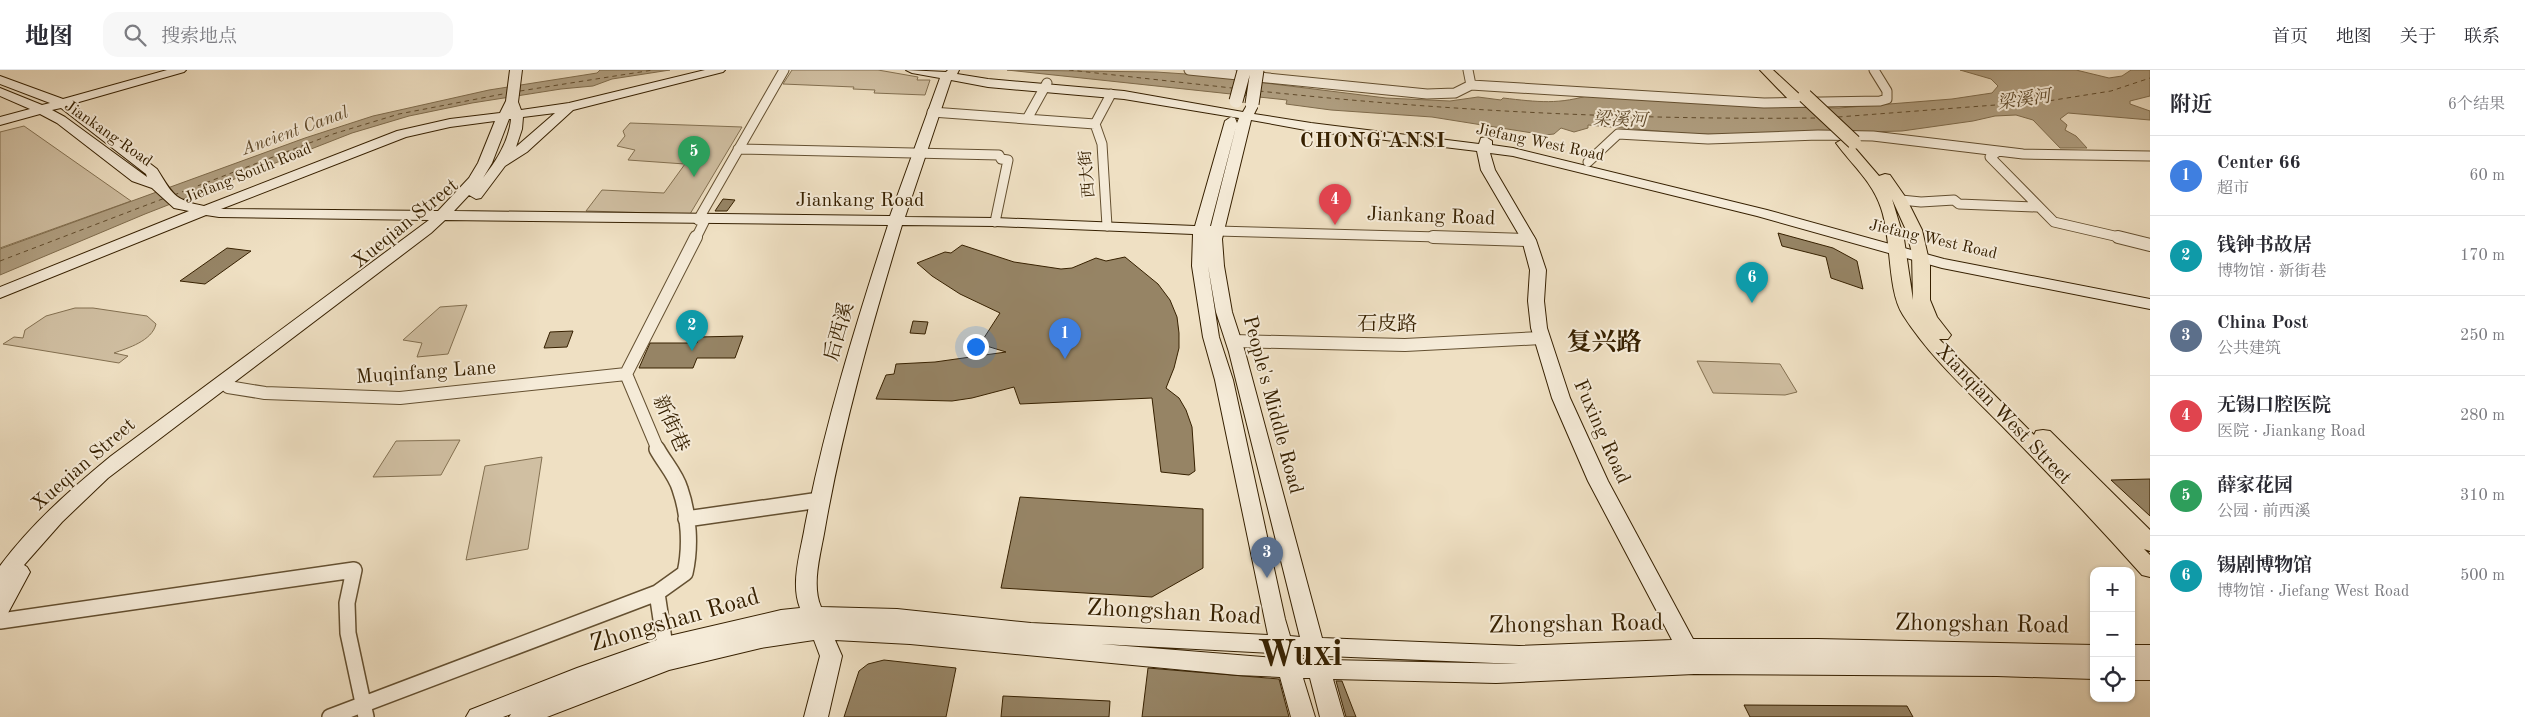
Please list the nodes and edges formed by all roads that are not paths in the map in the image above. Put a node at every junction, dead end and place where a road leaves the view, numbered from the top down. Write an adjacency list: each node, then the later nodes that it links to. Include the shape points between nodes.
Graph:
1 (180, 70): 21 (main road)
2 (516, 70): 23 (main road)
3 (698, 70): 23 (main road, via 571,100)
4 (719, 70): 22 (main road)
5 (784, 70): 32 (street)
6 (912, 70): 14 (main road, Jiefang West Road)
7 (1189, 70): 17 (street, via 1427,94 1455,93)
8 (1244, 70): 24 (main road, bridge)
9 (1258, 70): 24 (main road, bridge)
10 (1468, 70): 17 (street)
11 (1766, 70): 20 (main road)
12 (1777, 70): 20 (main road)
13 (1874, 70): 17 (street, via 1887,99 1831,104 1764,104)
14 (950, 72): 16 (main road, Jiefang West Road); 26 (main road, 后西溪)
15 (0, 80): 21 (main road, Jiankang Road)
16 (1046, 85): 19 (main road, Jiefang West Road); 24 (main road, Jiefang West Road, via 1127,90); 27 (street)
17 (1471, 85)
18 (0, 92): 25 (main road, Jiankang Road)
19 (1111, 94): 24 (main road, Jiefang West Road); 29 (street, 西大街)
20 (1800, 97): 30 (main road)
21 (64, 104): 25 (main road); 38 (main road, Jiankang Road, via 152,172)
22 (569, 107): 23 (main road); 37 (main road, via 522,149)
23 (511, 109): 37 (main road, Xueqian Street, via 518,120); 41 (main road, Jiefang South Road, via 402,134); 42 (main road, Xueqian Street, via 475,180)
24 (1242, 109): 31 (main road, Jiefang West Road, via 1380,136); 47 (main road, People's Middle Road, via 1243,123)
25 (43, 111): 28 (main road); 38 (main road, Jiankang Road, via 67,124 137,178)
26 (932, 112): 27 (street); 34 (main road, 后西溪)
27 (1027, 118): 29 (street)
28 (0, 121)
29 (1095, 124): 46 (street, 西大街, via 1102,144)
30 (1848, 143): 39 (main road, via 1881,172); 50 (main road, via 1882,190 1892,211)
31 (1485, 144): 36 (main road, Jiefang West Road); 48 (main road, Fuxing Road, via 1483,156 1488,170); 50 (main road, Jiefang West Road)
32 (738, 149): 34 (street); 43 (street)
33 (1998, 152): 35 (street); 36 (street, via 1873,136 1818,134 1708,139 1618,134); 40 (street, via 1990,157)
34 (918, 154): 44 (main road, 后西溪); 45 (street, via 999,155 1001,159 1008,160)
35 (2150, 156)
36 (1588, 162): 50 (main road, Jiefang West Road)
37 (501, 163): 42 (main road, Xueqian Street, via 483,187)
38 (157, 186): 41 (main road, via 179,205)
39 (1901, 200): 40 (street, via 1954,200 1959,204); 51 (main road)
40 (2037, 207): 49 (street, via 2054,222)
41 (198, 209): 42 (main road, Jiankang Road, via 219,213); 52 (main road, Jiefang South Road); 53 (main road, Jiefang South Road)
42 (448, 216): 43 (main road, Jiankang Road); 58 (main road, Xueqian Street); 63 (main road, Xueqian Street, via 118,460 77,494 23,550)
43 (702, 220): 44 (main road, Jiankang Road); 57 (street)
44 (896, 221): 45 (main road, Jiankang Road); 59 (main road, 后西溪, via 855,353)
45 (995, 222): 46 (main road, Jiankang Road)
46 (1107, 226): 47 (main road, Jiankang Road)
47 (1209, 230): 48 (street, Jiankang Road); 56 (main road, People's Middle Road, via 1215,239 1224,312); 68 (main road, People's Middle Road, via 1199,239 1211,337 1224,380)
48 (1529, 240): 55 (main road, Fuxing Road, via 1538,270 1536,301)
49 (2150, 245)
50 (1898, 246): 51 (main road, Jiefang West Road); 62 (main road, Xianqian West Street, via 1902,293 1910,312 1931,341)
51 (1920, 252): 54 (main road, Jiefang West Road); 61 (main road, Xianqian West Street, via 1921,298 1937,329)
52 (0, 284)
53 (0, 292)
54 (2149, 301)
55 (1542, 338): 56 (street, 石皮路, via 1405,345); 71 (main road, Fuxing Road, via 1560,398)
56 (1233, 341): 70 (main road, People's Middle Road)
57 (626, 374): 58 (street, Muqinfang Lane, via 400,398 275,393); 60 (street, 新街巷, via 658,451 680,488)
58 (228, 387): 65 (main road, Xueqian Street, via 86,496 34,553)
59 (820, 500): 60 (street); 67 (main road, 后西溪, via 806,596)
60 (686, 519): 64 (street, 新街巷, via 689,555 685,573)
61 (2150, 543)
62 (2150, 569)
63 (0, 582)
64 (657, 593): 69 (street); 80 (street)
65 (0, 607)
66 (0, 621): 80 (street, via 354,570 347,604 348,633)
67 (816, 623): 68 (main road, Zhongshan Road, via 897,616 1031,632); 69 (main road, Zhongshan Road, via 781,618); 75 (main road, Zhongshan Road, via 1103,654); 83 (main road, Zhongshan Road, via 666,662); 84 (main road, 后西溪, via 831,656)
68 (1281, 645): 70 (main road, Zhongshan Road); 75 (main road, People's Middle Road)
69 (664, 646): 82 (main road, Zhongshan Road)
70 (1312, 646): 71 (main road, Zhongshan Road, via 1519,655); 76 (main road, People's Middle Road)
71 (1687, 648): 72 (main road, Zhongshan Road)
72 (2090, 654)
73 (2135, 654): 74 (main road)
74 (2150, 654)
75 (1288, 668): 76 (main road, Zhongshan Road); 85 (main road, People's Middle Road)
76 (1318, 669): 77 (main road, Zhongshan Road, via 1496,674 1714,665); 86 (main road, People's Middle Road)
77 (2090, 670)
78 (2135, 671): 79 (main road)
79 (2150, 671)
80 (365, 710): 81 (street)
81 (330, 717)
82 (478, 717)
83 (521, 717)
84 (816, 717)
85 (1303, 717)
86 (1332, 717)

